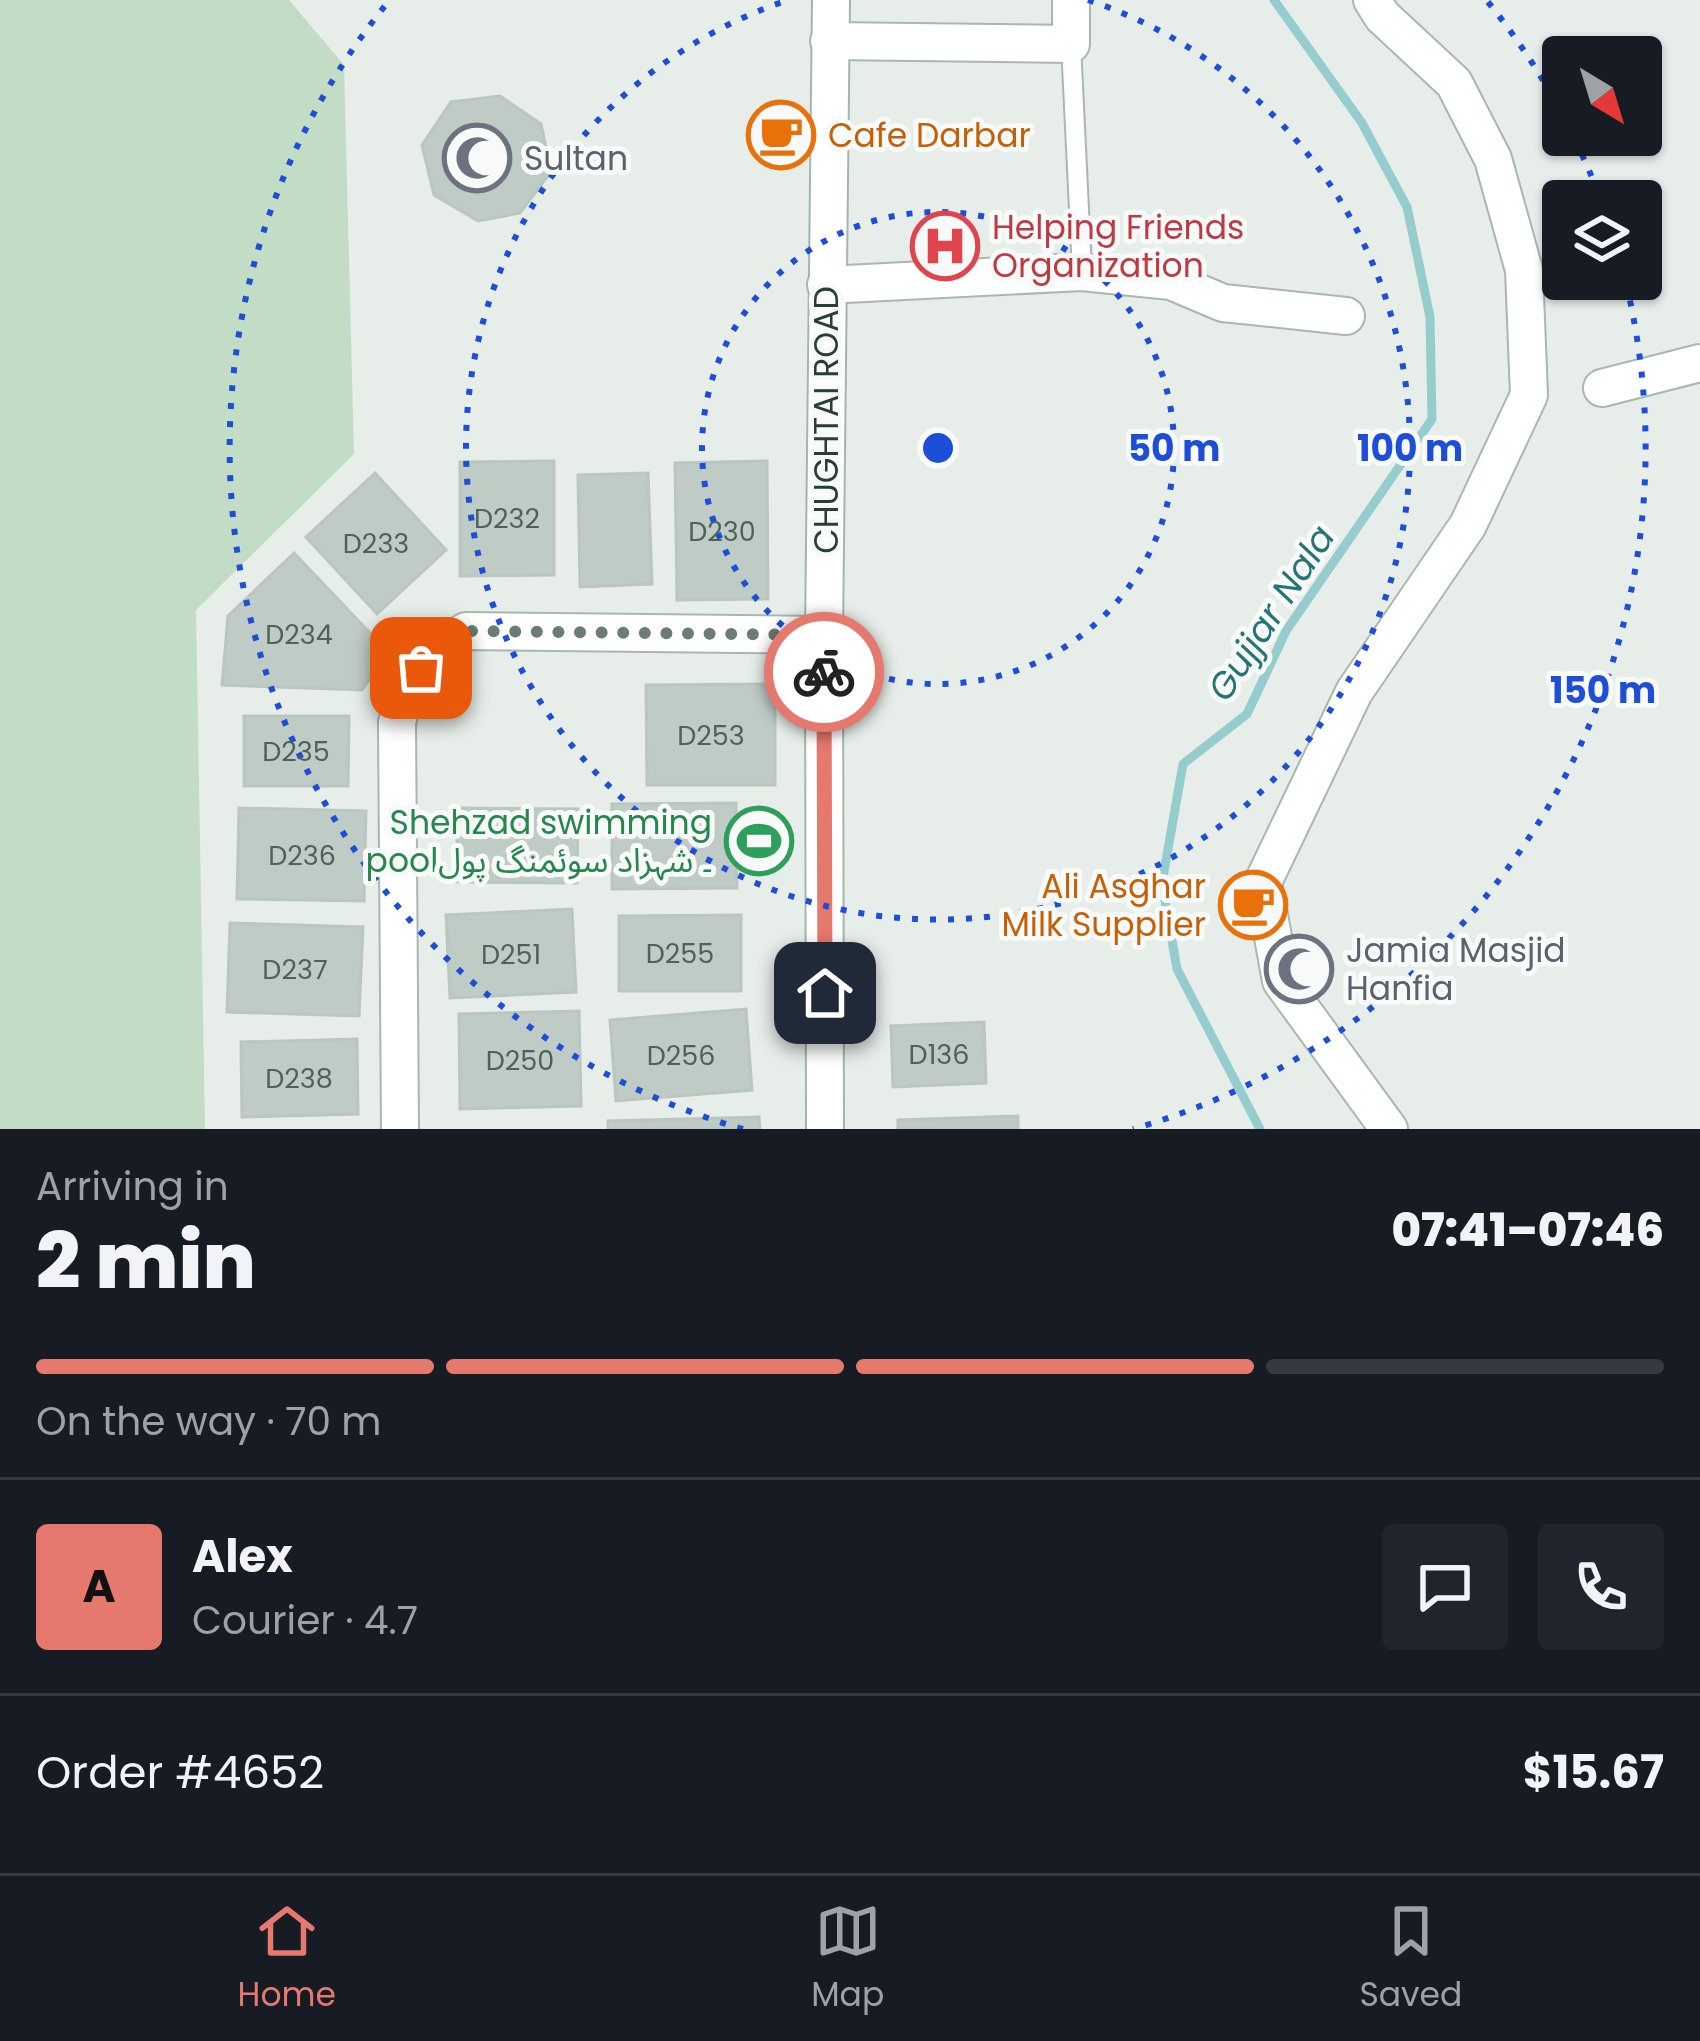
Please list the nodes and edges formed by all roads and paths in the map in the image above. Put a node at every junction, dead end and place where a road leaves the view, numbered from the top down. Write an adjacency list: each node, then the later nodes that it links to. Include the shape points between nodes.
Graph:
1 (831, 0): 4 (street, CHUGHTAI ROAD)
2 (1071, 0): 5 (street)
3 (1372, 0): 14 (street, via 1454,83 1493,159 1524,270 1529,395 1468,525 1354,692 1263,882 1281,982)
4 (829, 41): 5 (street); 7 (street, CHUGHTAI ROAD)
5 (1071, 44): 6 (lane)
6 (1082, 272): 7 (street); 8 (street, via 1171,281 1223,303)
7 (826, 285): 11 (street, CHUGHTAI ROAD)
8 (1346, 316)
9 (1700, 363): 10 (street)
10 (1602, 388)
11 (824, 635): 12 (street, via 466,631 404,687 397,723); 13 (street, CHUGHTAI ROAD)
12 (400, 1129)
13 (825, 1129)
14 (1389, 1129)

